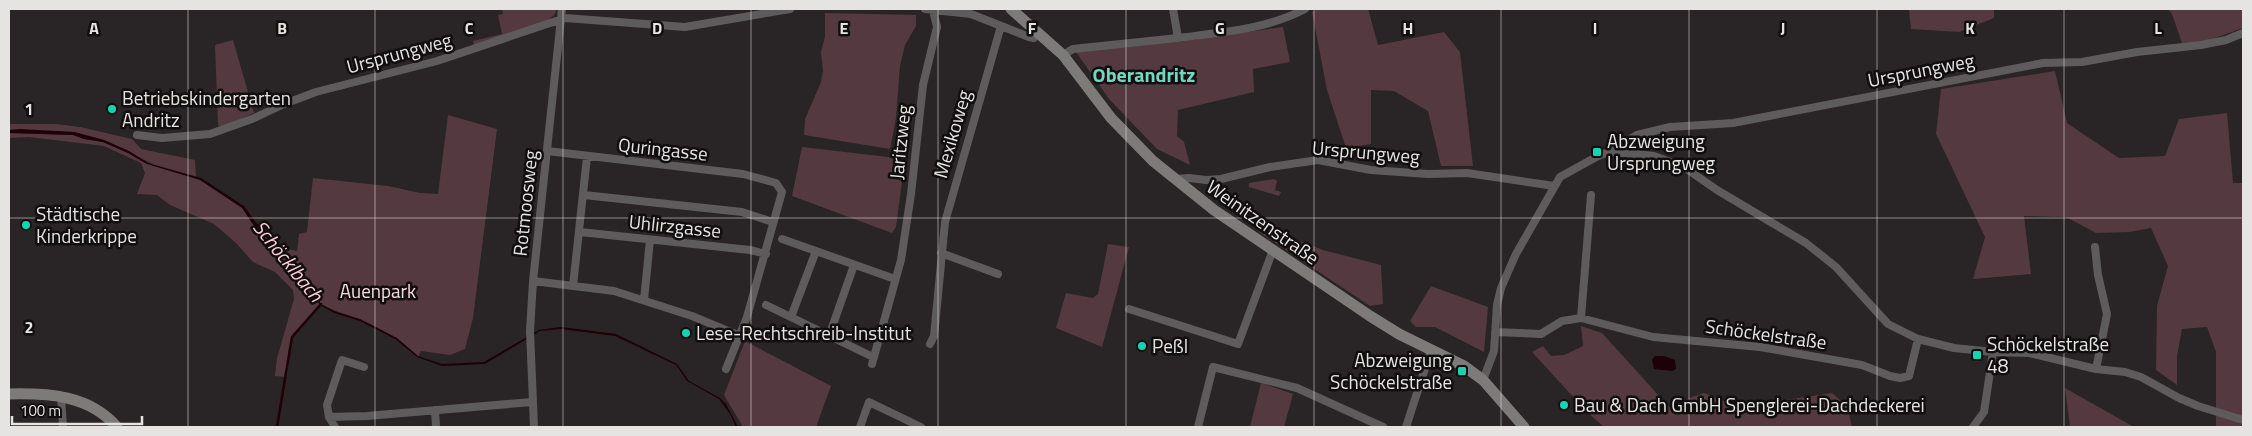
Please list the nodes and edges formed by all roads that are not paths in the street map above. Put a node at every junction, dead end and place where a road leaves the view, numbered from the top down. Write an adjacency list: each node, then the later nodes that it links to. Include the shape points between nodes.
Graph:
1 (562, 9): 8 (street, Rotmoosweg)
2 (790, 9): 8 (street, Ursprungweg, via 685,27 596,19)
3 (928, 9): 9 (street, via 971,14); 33 (street, Jaritzweg, via 937,27 923,85 911,194)
4 (1011, 9): 10 (main road, Weinitzenstraße)
5 (1173, 9): 12 (street)
6 (1305, 9): 7 (street)
7 (1289, 13): 12 (street, via 1256,27)
8 (560, 20): 14 (street, Ursprungweg, via 437,61 316,92 210,134 162,138); 15 (street, Rotmoosweg)
9 (1001, 26): 10 (street, via 1034,38); 29 (street, Mexikoweg, via 951,199)
10 (1039, 32): 13 (main road, Weinitzenstraße)
11 (2243, 33): 16 (street, Ursprungweg, via 2201,45 2082,62 2043,63 1733,122 1670,127 1637,134)
12 (1178, 38): 13 (street, via 1073,49)
13 (1063, 56): 18 (main road, Weinitzenstraße, via 1111,118)
14 (137, 135)
15 (547, 151): 17 (street, Quringasse); 34 (street, Rotmoosweg)
16 (1609, 152): 19 (street, via 1560,177); 44 (street, via 1654,156 1697,174 1717,190 1806,243 1836,267 1888,324)
17 (587, 157): 20 (street); 22 (street, Quringasse, via 743,174 776,183 782,192)
18 (1176, 180): 19 (street, Ursprungweg, via 1228,178 1318,160 1372,170 1467,173); 27 (main road, Weinitzenstraße)
19 (1554, 186): 41 (street, via 1501,288)
20 (584, 195): 22 (street, via 742,212); 23 (street)
21 (1591, 195): 40 (street)
22 (774, 222): 30 (street)
23 (580, 232): 25 (street, Uhlirzgasse); 35 (street)
24 (782, 239): 28 (street)
25 (650, 240): 30 (street, Uhlirzgasse); 36 (street)
26 (2095, 247): 49 (street, via 2107,314)
27 (1273, 250): 38 (street, via 1238,344); 46 (main road, Weinitzenstraße, via 1370,316)
28 (816, 251): 31 (street); 39 (street)
29 (941, 253): 32 (street); 45 (street, Mexikoweg, via 934,336)
30 (766, 254): 42 (street)
31 (854, 265): 33 (street); 43 (street)
32 (998, 274)
33 (895, 280): 43 (street, Jaritzweg, via 872,361)
34 (533, 282): 35 (street); 54 (street, Rotmoosweg, via 530,335)
35 (574, 286): 36 (street, via 604,289)
36 (644, 300): 42 (street)
37 (766, 305): 39 (street, Jaritzweg)
38 (1129, 309)
39 (791, 317): 43 (street, Jaritzweg)
40 (1581, 318): 41 (street, Schöckelstraße, via 1562,321 1541,334); 44 (street, Schöckelstraße, via 1653,337 1760,347 1862,365 1900,378 1909,376)
41 (1495, 332): 51 (street, via 1494,351)
42 (740, 336): 50 (street)
43 (829, 336)
44 (1918, 339): 47 (street, via 1954,348)
45 (930, 344)
46 (1432, 350): 51 (main road, Weinitzenstraße); 67 (street)
47 (1993, 352): 49 (street, via 2029,353); 69 (street, via 1984,412)
48 (364, 366): 56 (street, via 342,360 327,405)
49 (2096, 369): 57 (street, via 2141,377 2179,398)
50 (726, 370)
51 (1483, 380): 68 (main road, Weinitzenstraße)
52 (9, 394): 53 (main road)
53 (61, 396): 58 (street); 59 (main road, via 91,406)
54 (532, 402): 55 (street); 62 (street, Rotmoosweg)
55 (435, 410): 56 (street); 61 (street)
56 (329, 417): 60 (street)
57 (2243, 420)
58 (62, 427)
59 (117, 427)
60 (335, 427)
61 (436, 427)
62 (534, 427)
63 (860, 427): 64 (street, via 869,402)
64 (921, 427)
65 (1198, 427): 66 (street, via 1213,368 1297,388)
66 (1384, 427)
67 (1406, 427)
68 (1524, 427)
69 (1973, 427)

